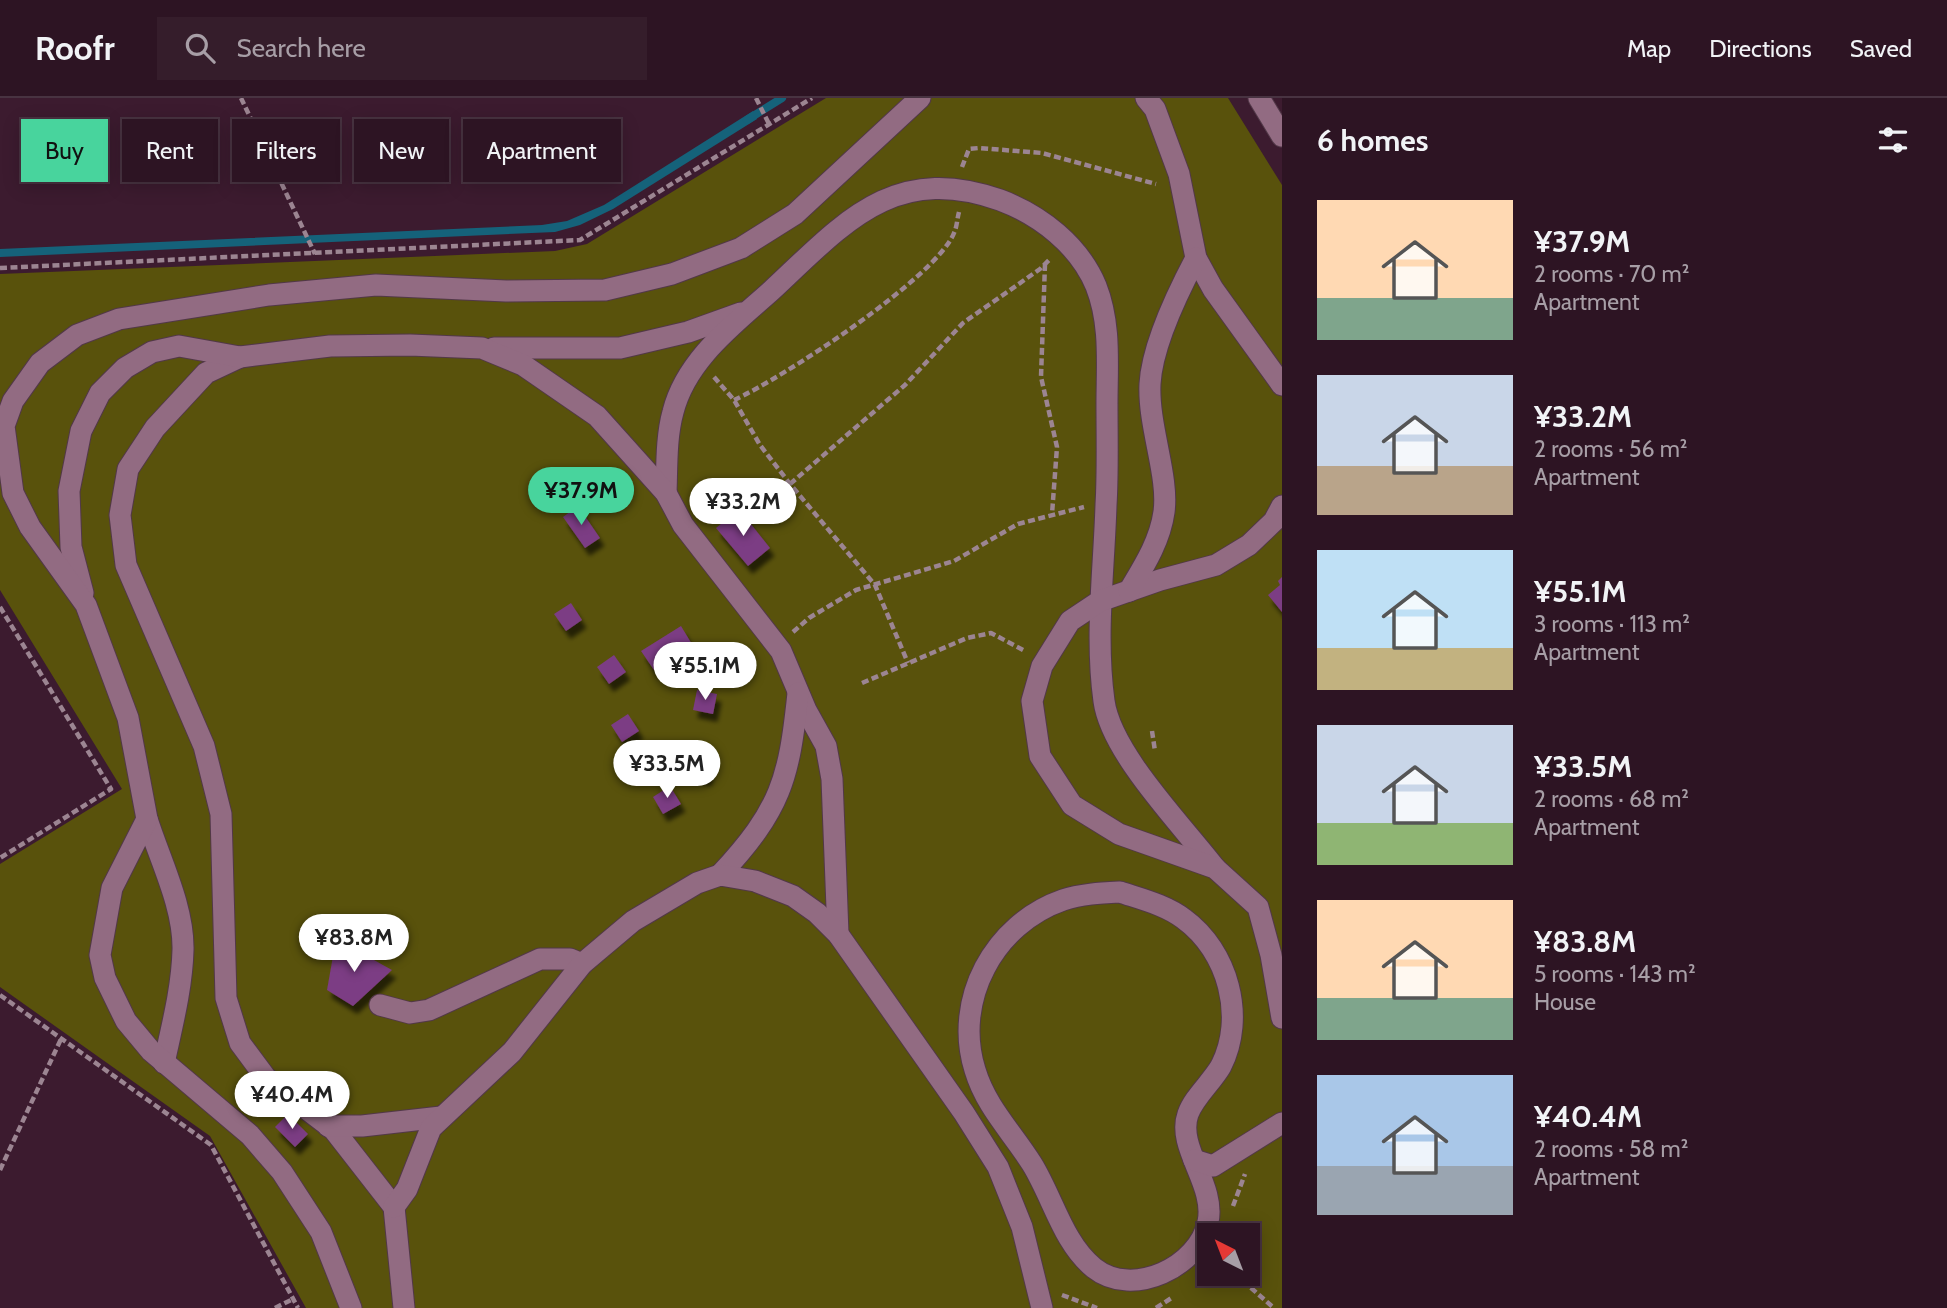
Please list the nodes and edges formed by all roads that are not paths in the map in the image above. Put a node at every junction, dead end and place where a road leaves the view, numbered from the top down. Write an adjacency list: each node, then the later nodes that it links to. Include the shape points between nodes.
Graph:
1 (920, 98): 14 (street, via 795,214 741,248 672,274 605,290 376,285 269,295 119,319 77,335 40,363 13,401 4,426 13,493 30,527)
2 (1146, 98): 5 (street, via 1155,108 1182,191)
3 (1259, 98): 4 (street)
4 (1282, 136)
5 (1196, 258): 9 (street); 12 (street, via 1167,320 1150,381 1151,424 1164,511 1153,550)
6 (748, 312): 7 (street, via 620,348); 10 (street, via 687,378 673,411); 13 (street, via 835,231 882,199 930,188 961,189 1020,208 1065,242 1080,256 1096,285 1107,321 1107,503)
7 (482, 348): 8 (street, via 330,346); 10 (street, via 523,365 597,416)
8 (240, 357): 14 (street, via 179,346 152,352 125,368 100,393 81,431 69,491 71,547); 28 (street, via 206,373 155,428 128,469 120,515 126,565 204,746 221,814 226,998 240,1043 266,1078)
9 (1282, 385)
10 (666, 494): 15 (street, via 683,525 776,646)
11 (1282, 506): 12 (street, via 1274,521 1249,545 1216,565)
12 (1129, 591): 13 (street)
13 (1100, 601): 17 (street, via 1104,704 1115,732 1133,767); 17 (street, via 1070,621 1045,662 1032,701 1040,756 1072,804 1119,834)
14 (86, 606): 16 (street, via 128,718)
15 (798, 693): 18 (street, via 791,757 775,804); 21 (street, via 828,757)
16 (147, 819): 25 (street, via 177,911 183,948); 25 (street, via 113,888 100,955 105,978 126,1021)
17 (1214, 868): 19 (street)
18 (720, 875): 21 (street, via 755,881 793,896); 22 (street, via 697,883 633,921)
19 (1258, 907): 20 (street); 24 (street)
20 (1282, 926)
21 (838, 934): 31 (street, via 998,1167 1022,1227)
22 (582, 964): 23 (street, via 570,959 540,959 429,1010 410,1013); 26 (street, via 512,1052)
23 (380, 1005)
24 (1282, 1018)
25 (164, 1063): 32 (street, via 250,1135 282,1172 321,1232)
26 (442, 1116): 28 (street); 30 (street, via 431,1128 407,1189)
27 (1282, 1123): 29 (street, via 1213,1166)
28 (328, 1126): 30 (street)
29 (1194, 1160): 29 (street, via 1188,1115 1222,1064 1233,1022 1231,990 1204,939 1184,918 1120,892 1063,900 1032,915 1007,935 985,965 973,991 968,1027 974,1068 985,1098 1032,1165 1080,1254 1096,1270 1118,1278 1144,1279 1189,1257 1209,1221 1205,1183)
30 (394, 1207): 33 (street)
31 (1040, 1298)
32 (351, 1308)
33 (404, 1308)

